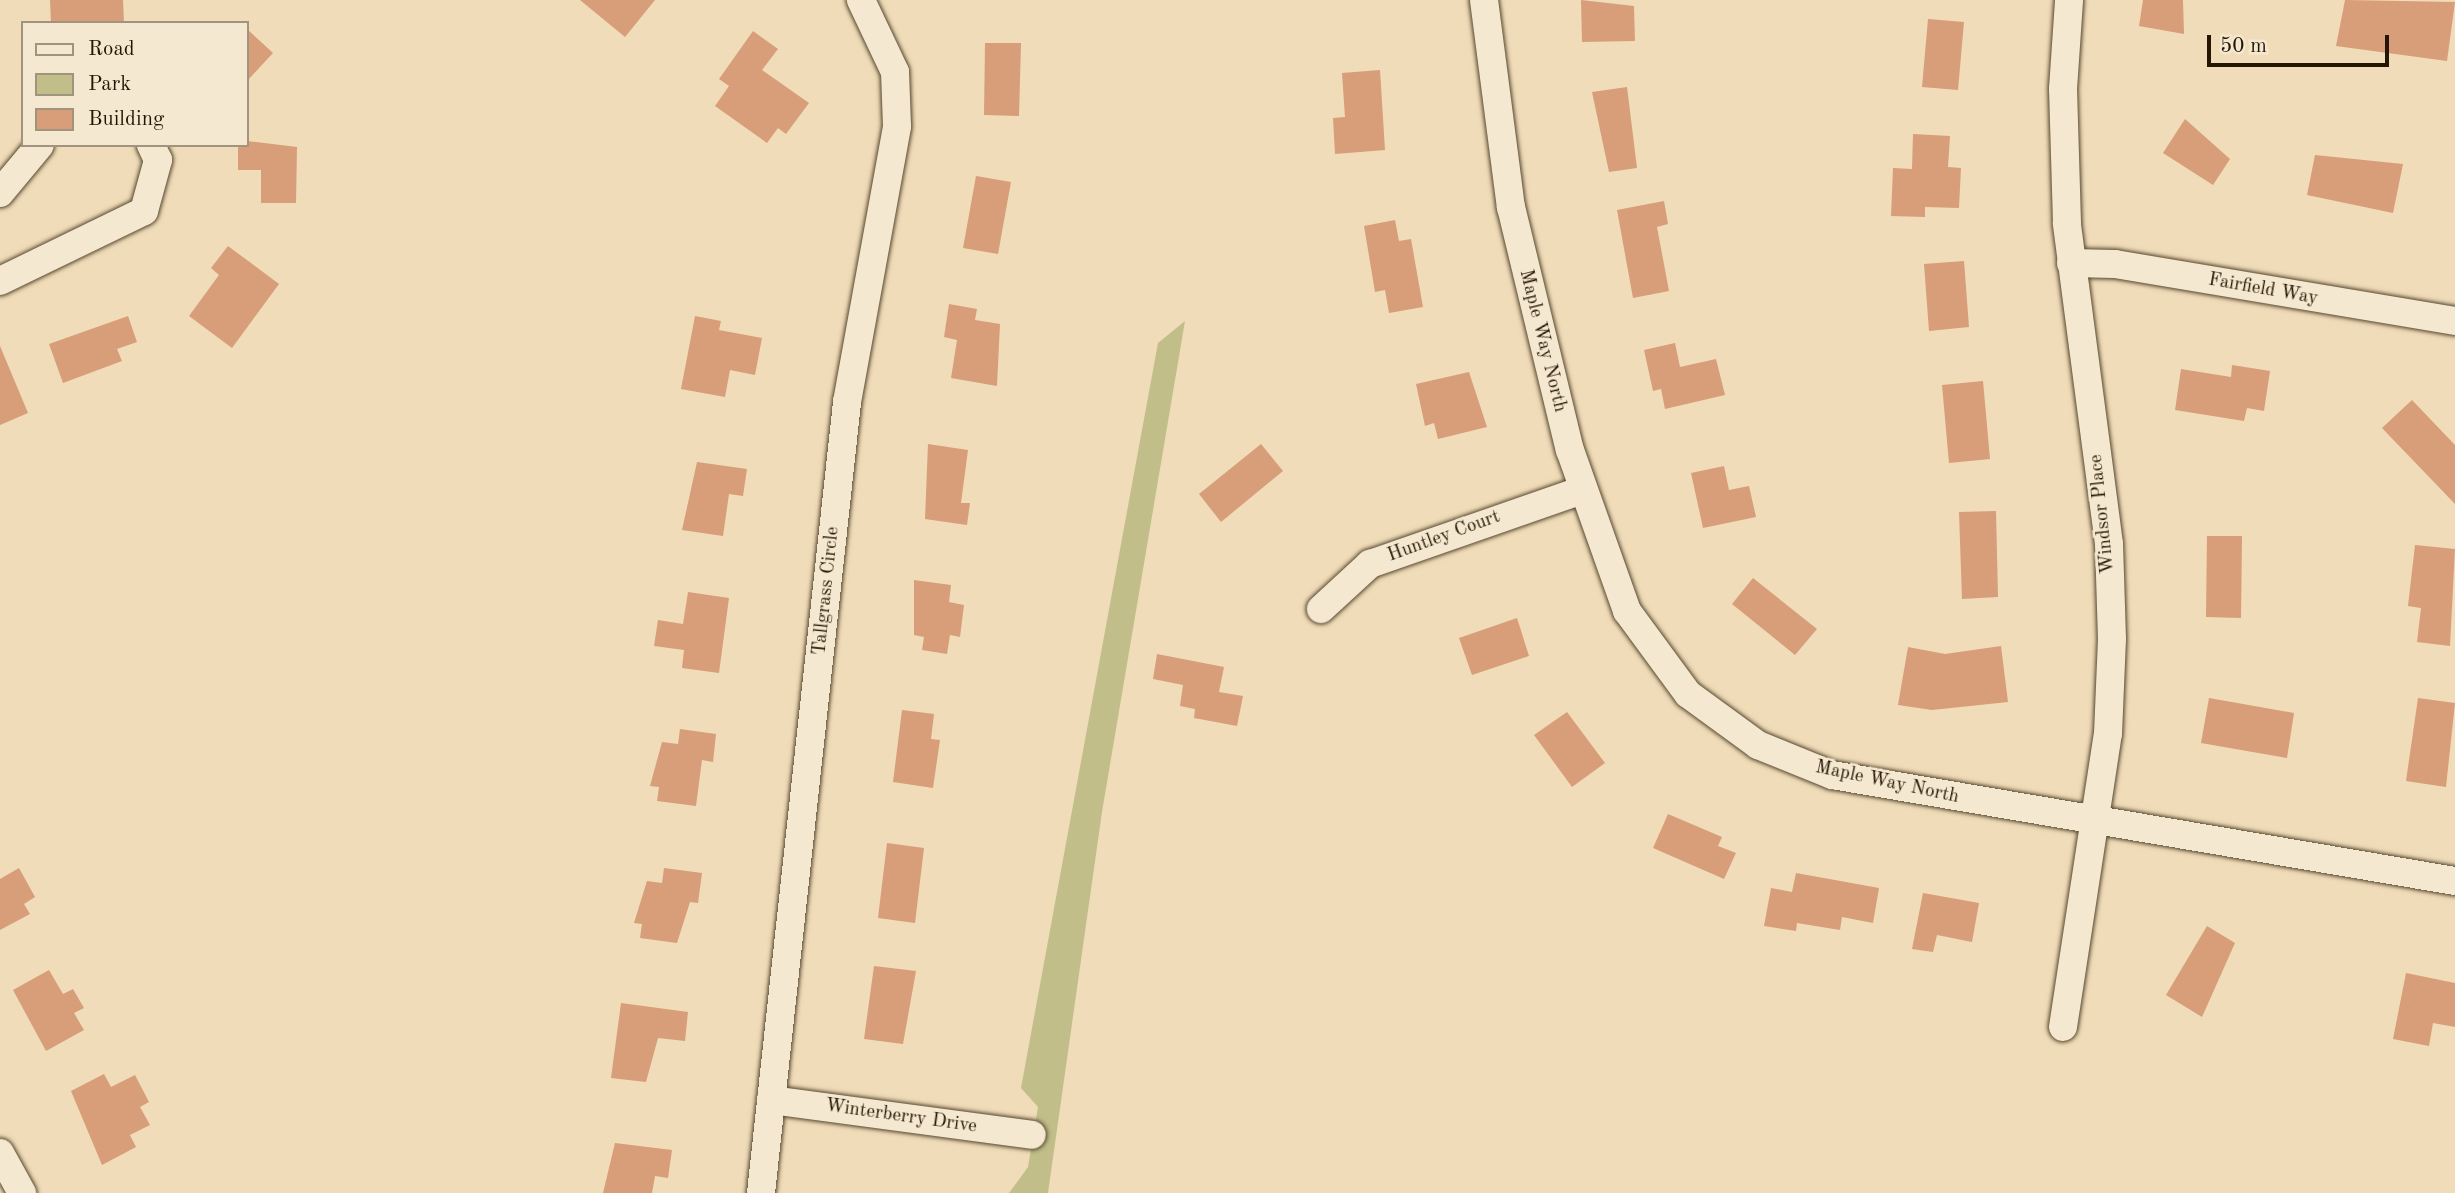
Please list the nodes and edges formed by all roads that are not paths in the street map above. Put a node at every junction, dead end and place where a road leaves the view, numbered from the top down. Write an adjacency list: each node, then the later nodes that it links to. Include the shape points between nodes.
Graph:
1 (861, 0): 15 (street, Tallgrass Circle, via 894,72 897,126 847,402)
2 (1484, 0): 10 (street, Maple Way North, via 1511,207)
3 (2069, 0): 7 (street, Windsor Place, via 2063,89)
4 (38, 147): 6 (street)
5 (152, 147): 8 (street, via 158,160 144,211)
6 (0, 193)
7 (2071, 263): 9 (street, Fairfield Way, via 2115,264); 12 (street, Windsor Place, via 2109,544 2111,688)
8 (0, 281)
9 (2455, 321)
10 (1582, 490): 11 (street, Huntley Court, via 1370,564); 12 (street, Maple Way North, via 1611,574 1644,641 1688,694 1731,729 1786,759 1832,775)
11 (1321, 609)
12 (2096, 820): 13 (street, Maple Way North); 14 (street, Windsor Place)
13 (2455, 881)
14 (2063, 1027)
15 (771, 1100): 16 (street, Winterberry Drive); 19 (street, Tallgrass Circle)
16 (1031, 1135)
17 (0, 1153): 18 (street)
18 (22, 1193)
19 (761, 1193)

